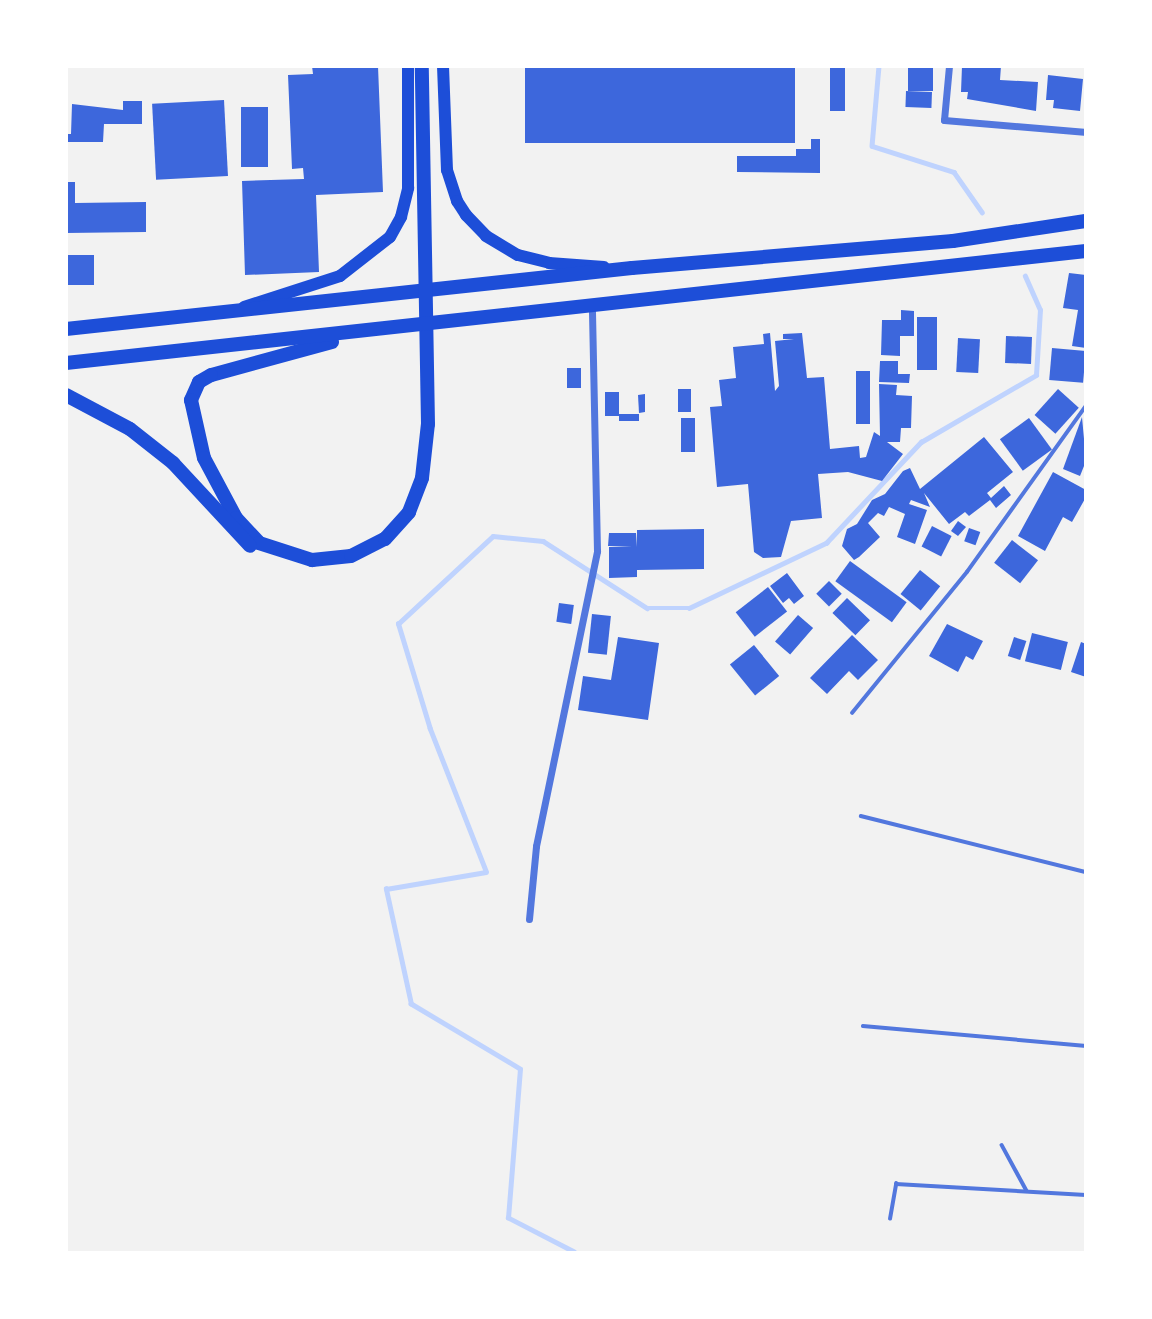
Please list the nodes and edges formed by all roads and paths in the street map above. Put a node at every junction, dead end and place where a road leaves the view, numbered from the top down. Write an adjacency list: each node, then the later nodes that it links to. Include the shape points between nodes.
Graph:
1 (408, 66): 11 (highway, via 408,188 390,237 340,276)
2 (422, 66): 15 (highway)
3 (431, 66): 15 (highway)
4 (443, 66): 9 (highway, via 447,170 457,201 476,226 498,244 528,258)
5 (949, 66): 6 (street, via 944,120)
6 (1086, 132)
7 (1086, 221): 9 (highway, via 953,241)
8 (1086, 251): 10 (highway)
9 (632, 268): 11 (highway)
10 (592, 306): 13 (highway); 21 (street, via 597,551 536,846)
11 (233, 311): 12 (highway)
12 (66, 329)
13 (360, 332): 14 (highway); 15 (highway, via 211,375 195,387 191,407 204,458 223,499 247,533 273,550 312,560 351,556 385,539 402,522 419,490 428,446)
14 (66, 363)
15 (431, 388): 16 (highway, via 433,464 416,516 378,553 326,568 283,562 255,550 152,445)
16 (66, 395)
17 (1086, 406): 18 (lane, via 967,572)
18 (852, 713)
19 (861, 816): 20 (lane)
20 (1086, 872)
21 (529, 919)
22 (863, 1026): 23 (lane)
23 (1086, 1046)
24 (1002, 1145): 25 (lane)
25 (1027, 1191): 26 (lane); 27 (lane, via 896,1184)
26 (1086, 1195)
27 (890, 1219)

